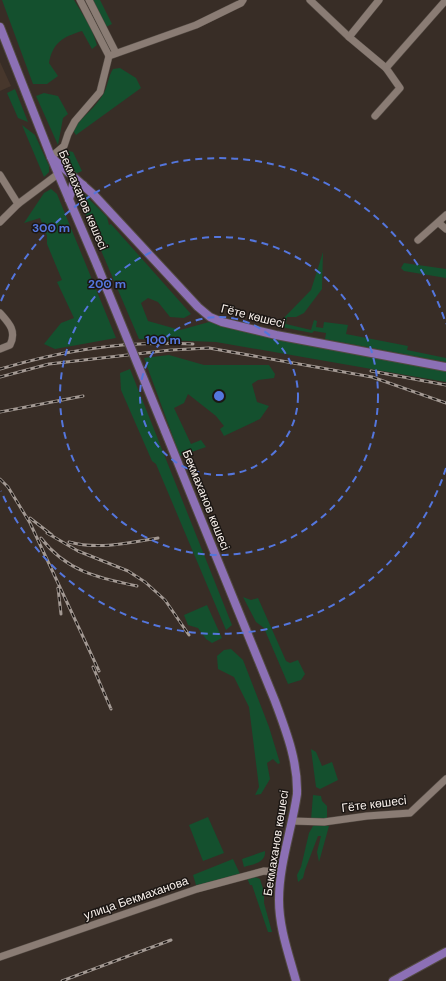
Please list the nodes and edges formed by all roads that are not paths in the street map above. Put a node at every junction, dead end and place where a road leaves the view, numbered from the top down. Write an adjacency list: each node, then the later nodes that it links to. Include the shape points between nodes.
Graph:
1 (80, 0): 12 (street)
2 (89, 0): 11 (street)
3 (243, 0): 11 (street, via 196,24)
4 (310, 0): 9 (street)
5 (379, 0): 9 (street)
6 (445, 2): 13 (street)
7 (0, 27): 10 (main road, Бекмаханов көшесі)
8 (0, 35): 10 (main road, Бекмаханов көшесі)
9 (349, 37): 13 (street)
10 (2, 40): 15 (main road, Бекмаханов көшесі)
11 (116, 53): 12 (street)
12 (109, 56): 15 (street, via 100,92 75,120 64,146)
13 (386, 68): 14 (street, via 400,88)
14 (375, 116)
15 (51, 157): 16 (main road, Бекмаханов көшесі); 18 (main road, Гёте көшесі)
16 (58, 174): 19 (main road, Бекмаханов көшесі); 20 (street)
17 (0, 175): 20 (street)
18 (84, 185): 19 (main road, via 72,185); 28 (main road, Гёте көшесі, via 198,307 216,320 276,335)
19 (69, 199): 30 (main road, Бекмаханов көшесі, bridge, via 276,701 291,744 298,781)
20 (18, 204): 22 (street)
21 (446, 216): 23 (street)
22 (0, 222)
23 (439, 223): 24 (street); 25 (street)
24 (446, 229)
25 (418, 240)
26 (0, 313): 27 (street, via 14,331 10,345)
27 (0, 349)
28 (446, 367)
29 (446, 779): 30 (street, Гёте көшесі, via 410,813 324,822)
30 (292, 821): 31 (main road, Бекмаханов көшесі)
31 (281, 872): 33 (street, улица Бекмаханова, via 264,871 197,889); 34 (main road, Бекмаханов көшесі, via 279,911)
32 (446, 952): 35 (main road)
33 (0, 957)
34 (296, 981)
35 (393, 981)

